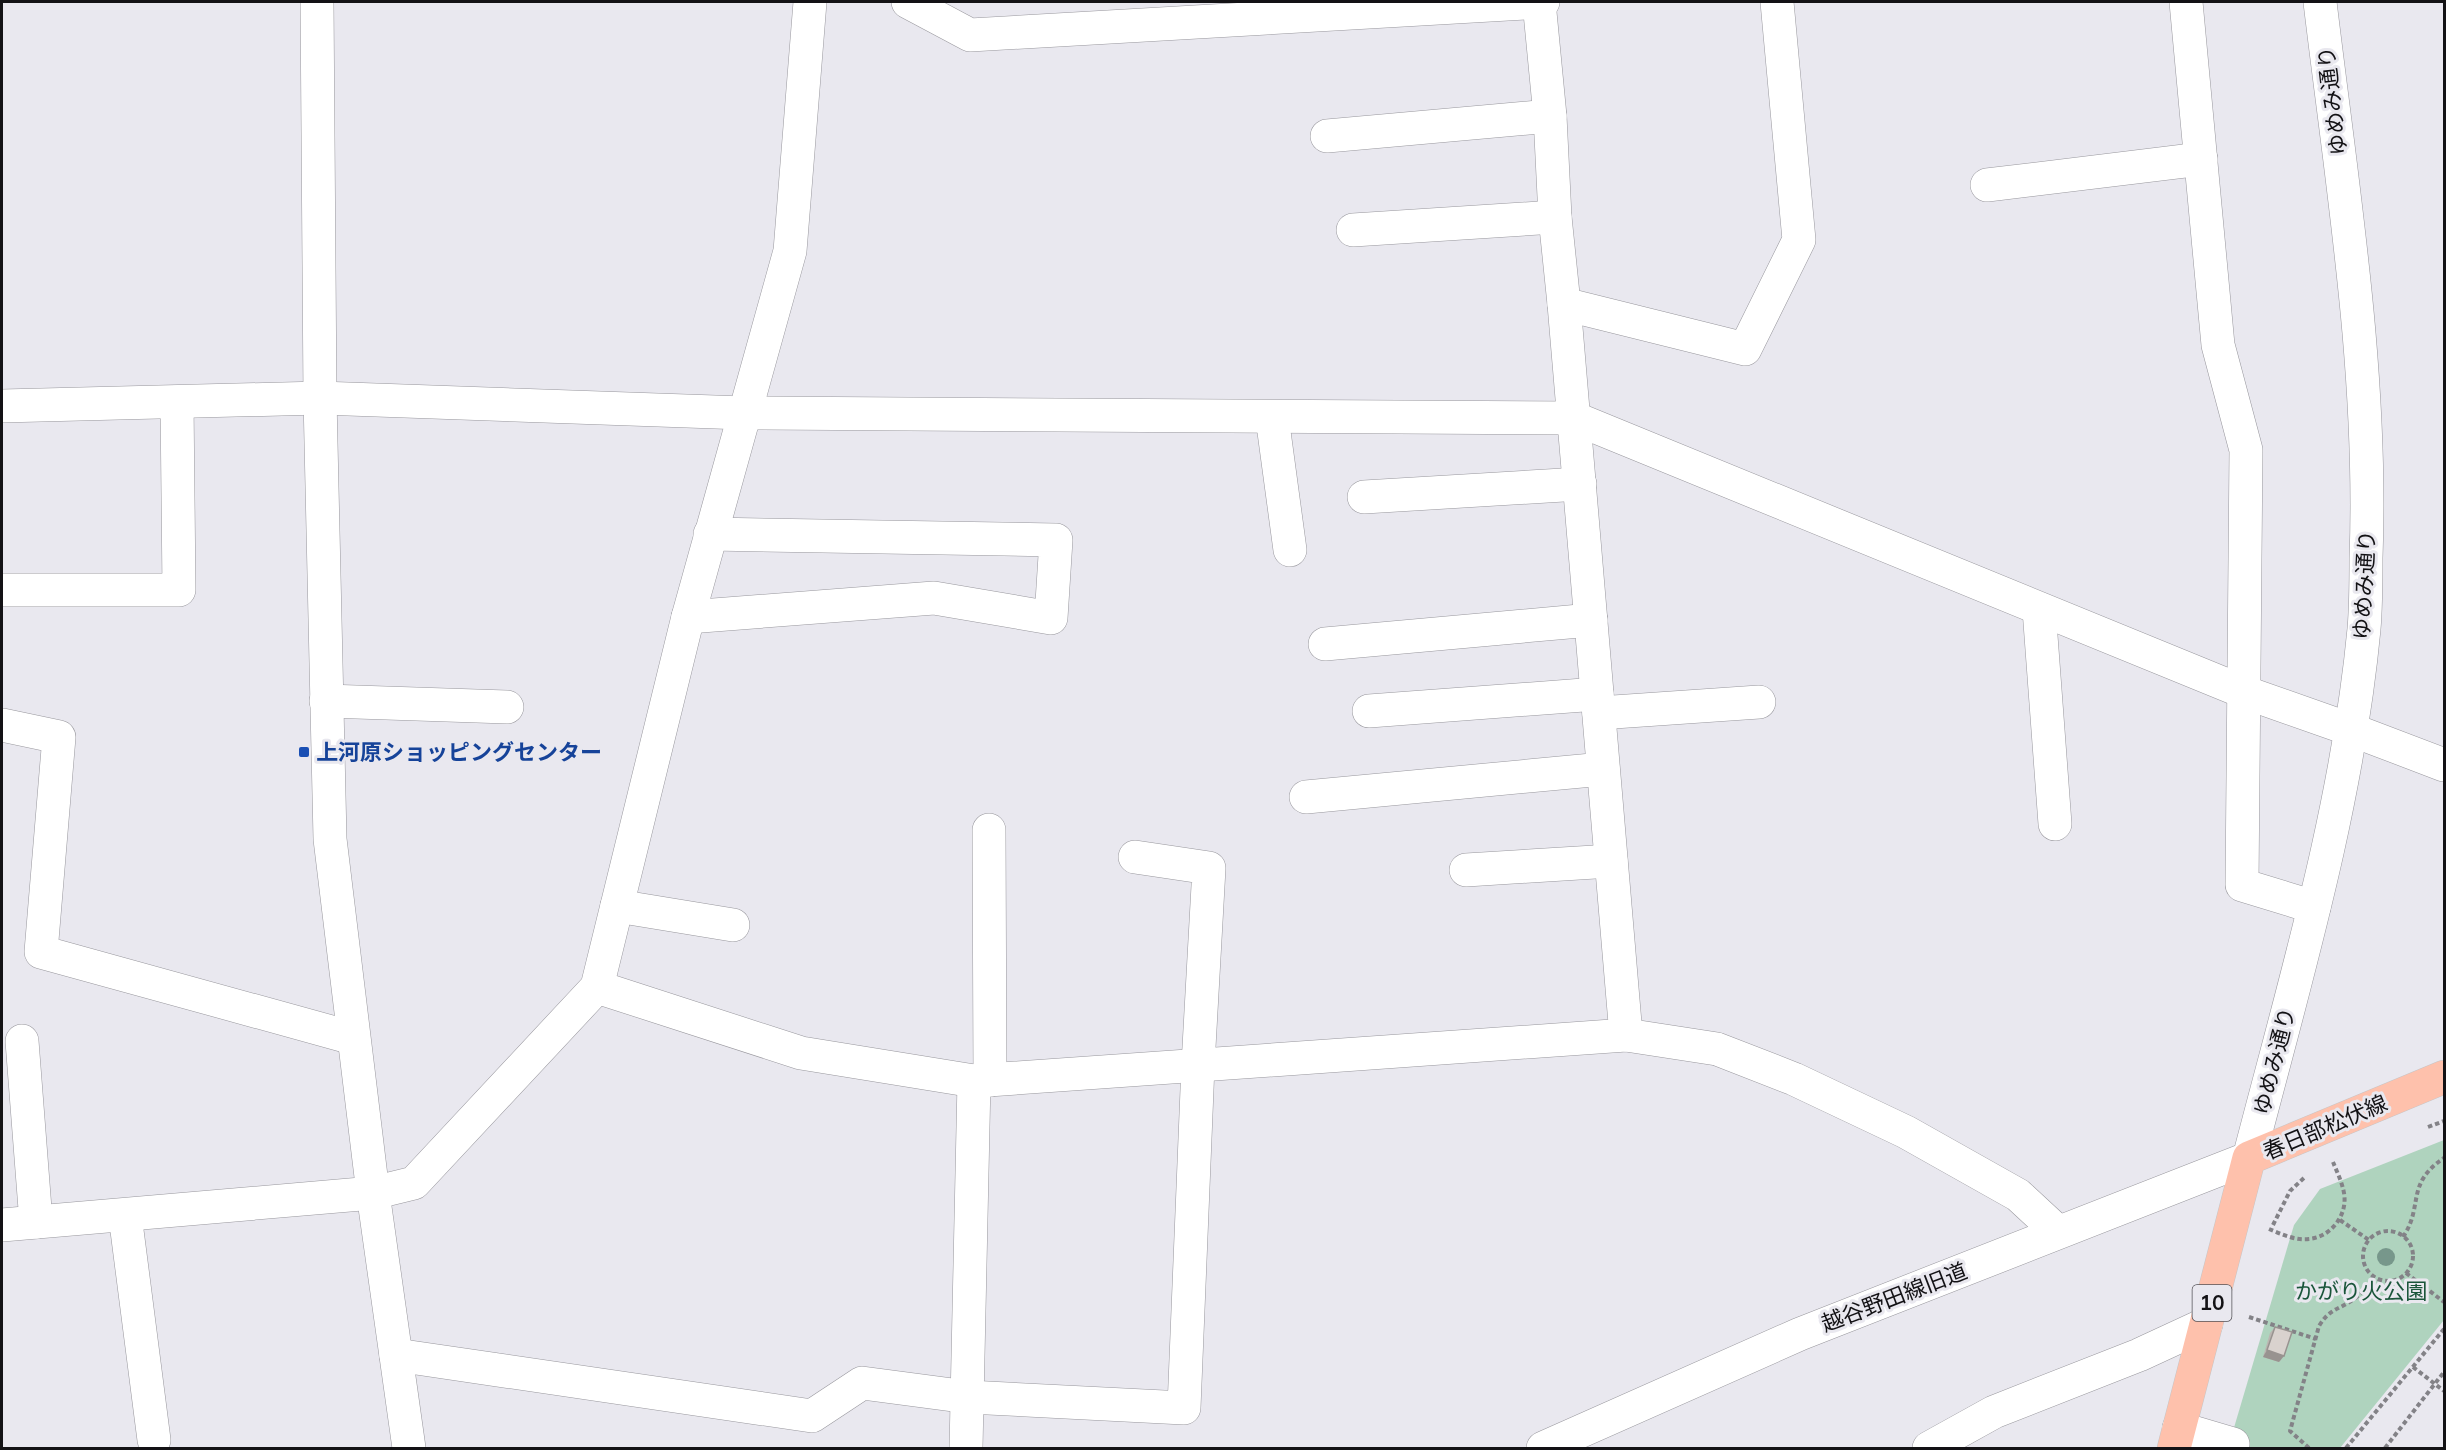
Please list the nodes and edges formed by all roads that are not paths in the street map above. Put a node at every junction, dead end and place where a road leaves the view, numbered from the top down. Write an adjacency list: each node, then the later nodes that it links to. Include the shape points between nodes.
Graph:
1 (317, 2): 15 (street)
2 (810, 2): 18 (street, via 790,251)
3 (908, 2): 4 (street, via 970,35)
4 (1541, 2): 8 (street)
5 (1777, 2): 14 (street, via 1799,240 1745,349)
6 (2186, 2): 10 (street)
7 (2320, 2): 37 (street, ゆめみ通り, via 2363,366 2368,503 2364,626)
8 (1550, 116): 9 (street); 12 (street)
9 (1327, 136)
10 (2201, 159): 11 (street); 30 (street, via 2218,345 2246,450)
11 (1987, 185)
12 (1555, 217): 13 (street); 14 (street)
13 (1353, 230)
14 (1564, 304): 20 (street)
15 (320, 398): 16 (street); 18 (street); 31 (street)
16 (177, 402): 17 (street); 25 (street, via 179,590)
17 (2, 406)
18 (744, 413): 19 (street); 23 (street)
19 (1272, 417): 20 (street); 24 (street)
20 (1574, 418): 21 (street); 26 (street)
21 (1580, 484): 22 (street); 28 (street)
22 (1364, 497)
23 (710, 534): 27 (street); 27 (street, via 1056,540 1051,618 934,598)
24 (1290, 550)
25 (2, 590)
26 (2039, 609): 30 (street); 41 (street)
27 (688, 617): 46 (street)
28 (1591, 620): 29 (street); 33 (street)
29 (1325, 644)
30 (2244, 692): 37 (street); 47 (street, via 2242,885)
31 (326, 701): 34 (street); 51 (street, via 330,839)
32 (1759, 702): 33 (street)
33 (1598, 704): 35 (street); 39 (street)
34 (507, 707)
35 (1369, 711)
36 (2, 725): 51 (street, via 59,736 41,952)
37 (2352, 730): 38 (street); 47 (street, ゆめみ通り)
38 (2445, 765)
39 (1604, 769): 40 (street); 44 (street)
40 (1306, 797)
41 (2055, 824)
42 (989, 830): 55 (street)
43 (1135, 857): 53 (street, via 1209,868)
44 (1611, 861): 45 (street); 50 (street)
45 (1466, 870)
46 (617, 906): 48 (street); 49 (street)
47 (2314, 907): 56 (street, ゆめみ通り)
48 (732, 925)
49 (597, 987): 55 (street, via 801,1053); 57 (street, via 414,1183)
50 (1626, 1035): 53 (street); 61 (street, via 1718,1049 1794,1079 1906,1132 2018,1195)
51 (354, 1038): 57 (street)
52 (22, 1041): 59 (street)
53 (1198, 1065): 55 (street); 64 (street, via 1184,1408)
54 (2445, 1077): 56 (main road, 春日部松伏線)
55 (982, 1080): 64 (street)
56 (2249, 1158): 61 (street, 越谷野田線旧道); 62 (main road, 春日部松伏線 / 10)
57 (373, 1193): 58 (street); 63 (street)
58 (125, 1215): 59 (street); 66 (street)
59 (36, 1222): 60 (street)
60 (2, 1225)
61 (2058, 1232): 68 (street, 越谷野田線旧道, via 1800,1334)
62 (2206, 1324): 65 (main road, 春日部松伏線 / 10); 71 (street, via 1994,1412)
63 (396, 1355): 64 (street, via 812,1416 862,1383); 69 (street)
64 (968, 1397): 70 (street)
65 (2177, 1438): 67 (street)
66 (154, 1440)
67 (2233, 1444)
68 (1551, 1447)
69 (409, 1449)
70 (966, 1449)
71 (1929, 1449)

